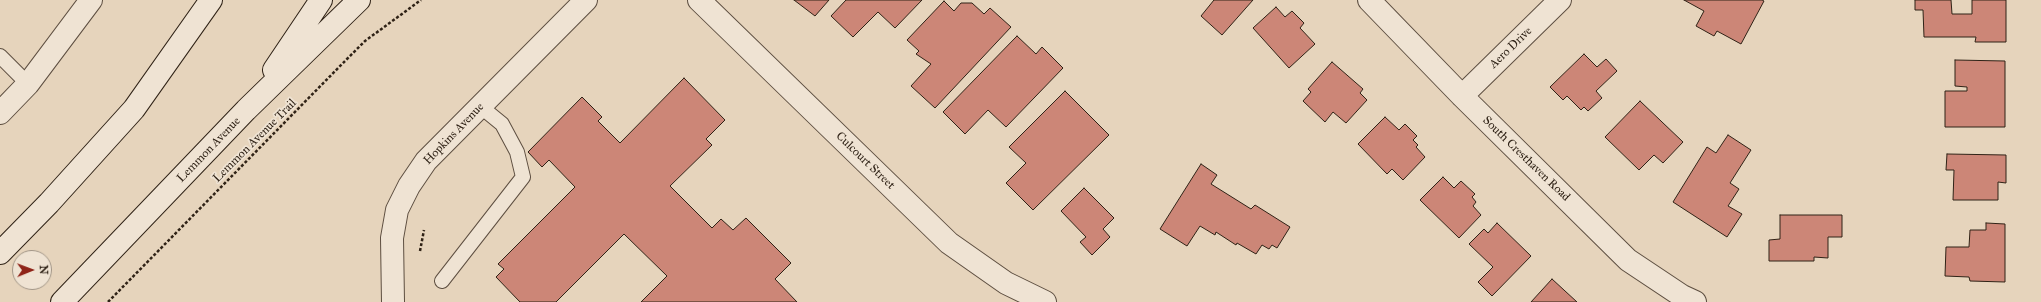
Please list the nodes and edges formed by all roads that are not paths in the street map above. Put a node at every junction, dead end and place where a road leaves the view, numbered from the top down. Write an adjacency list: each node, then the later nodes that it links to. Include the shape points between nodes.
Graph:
1 (91, 0): 10 (street)
2 (211, 0): 15 (street, via 134,109)
3 (321, 0): 13 (street)
4 (359, 0): 13 (street, Lemmon Avenue)
5 (586, 0): 12 (street, Hopkins Avenue)
6 (699, 0): 19 (street, Culcourt Street, via 949,243 1006,283)
7 (1369, 0): 11 (street, South Cresthaven Road)
8 (1560, 0): 11 (street, Aero Drive)
9 (0, 56): 10 (lane)
10 (28, 84): 14 (street)
11 (1462, 96): 20 (street, South Cresthaven Road, via 1628,260)
12 (480, 106): 16 (lane, via 502,124 517,152 523,177); 18 (street, Hopkins Avenue, via 426,161 397,210 392,238)
13 (246, 110): 17 (street, Lemmon Avenue)
14 (0, 113)
15 (0, 253)
16 (442, 281)
17 (62, 302)
18 (393, 302)
19 (1045, 302)
20 (1695, 302)

